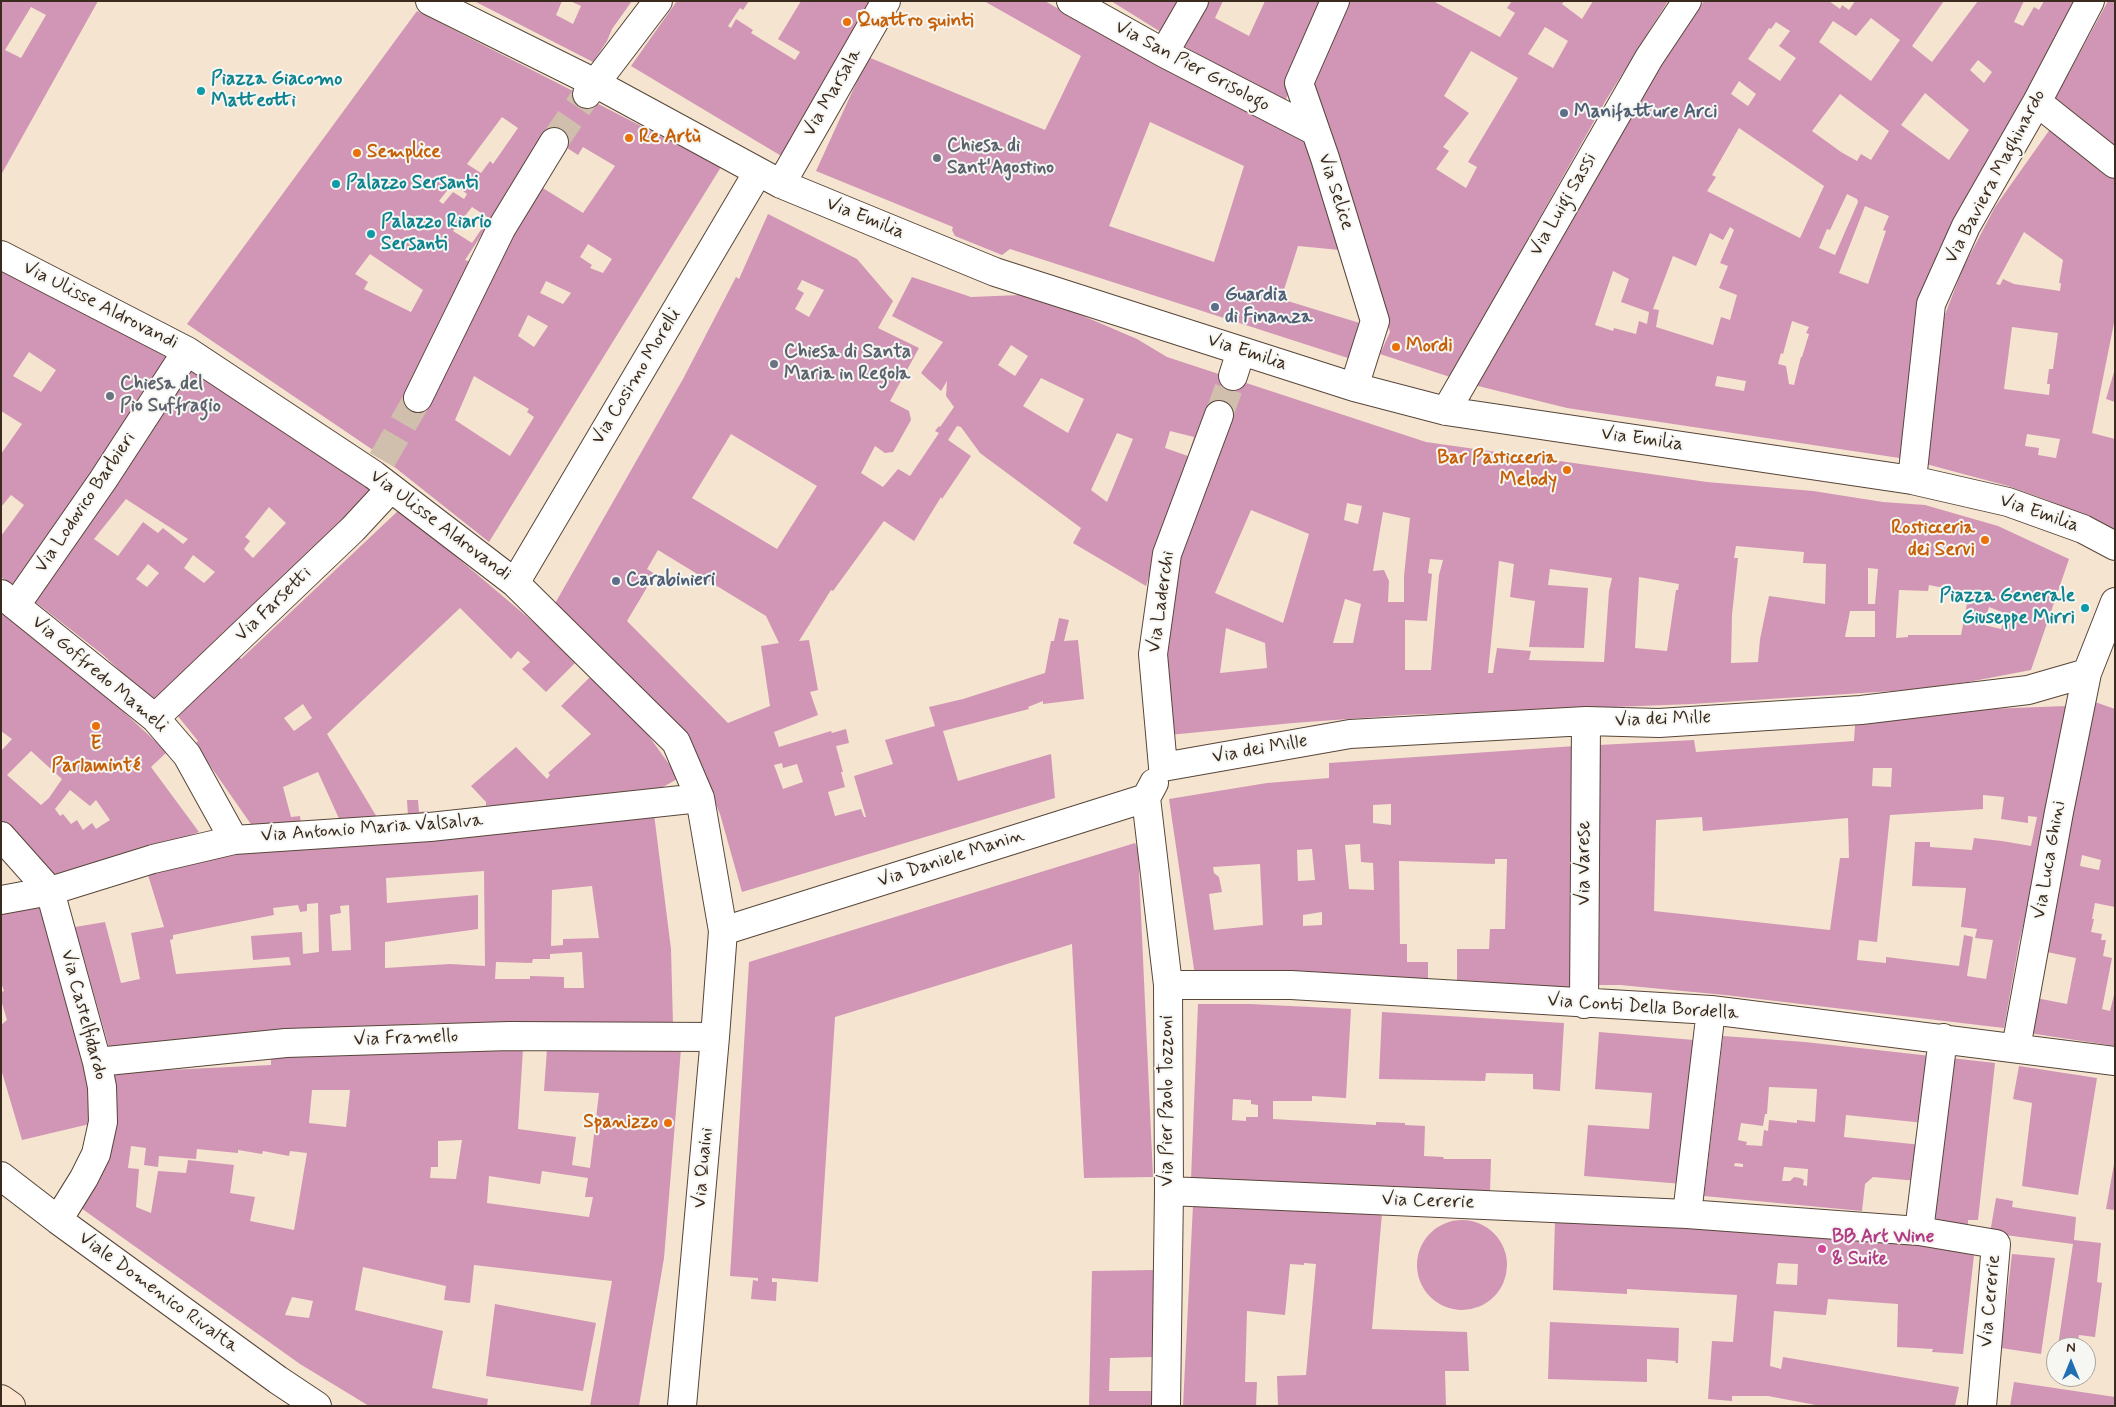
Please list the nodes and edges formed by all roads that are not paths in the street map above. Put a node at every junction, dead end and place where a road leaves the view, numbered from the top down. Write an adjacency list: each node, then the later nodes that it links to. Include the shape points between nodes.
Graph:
1 (430, 1): 10 (street, Via Emilia)
2 (658, 1): 10 (street)
3 (886, 1): 15 (street, Via Marsala)
4 (1071, 1): 9 (street, Via San Pier Grisologo)
5 (1194, 1): 9 (street)
6 (1335, 1): 12 (street, Via Selice, via 1299,83)
7 (1686, 1): 20 (street, Via Luigi Sassi, via 1649,58)
8 (2090, 1): 11 (street, Via Baviera Maghinardo)
9 (1164, 53): 12 (street, Via San Pier Grisologo)
10 (591, 88): 15 (street, Via Emilia)
11 (2037, 102): 14 (street); 23 (street, Via Baviera Maghinardo, via 1966,226 1931,304)
12 (1314, 132): 18 (street, Via Selice, via 1375,321)
13 (554, 142): 19 (street, via 501,229)
14 (2115, 164)
15 (770, 178): 18 (street, Via Emilia, via 995,272 1237,364); 25 (street, Via Cosimo Morelli)
16 (1, 255): 17 (street, Via Ulisse Aldrovandi)
17 (187, 351): 22 (street, Via Ulisse Aldrovandi); 26 (street, Via Lodovico Barbieri, via 103,480)
18 (1354, 387): 20 (street, Via Emilia)
19 (418, 398)
20 (1446, 411): 23 (street, Via Emilia)
21 (1219, 416): 31 (street, Via Laderchi, via 1167,554 1153,654)
22 (382, 474): 25 (street, Via Ulisse Aldrovandi); 29 (street, Via Farsetti, via 354,529)
23 (1912, 480): 24 (street, Via Emilia, via 2008,502 2083,529)
24 (2115, 546)
25 (515, 583): 32 (street, Via Ulisse Aldrovandi, via 676,742)
26 (8, 600): 29 (street, Via Goffredo Mameli)
27 (2115, 602): 28 (street)
28 (2087, 673): 30 (street, Via dei Mille, via 2028,690 1862,710 1658,723); 44 (street, Via Luca Ghini)
29 (155, 718): 35 (street, Via Goffredo Mameli, via 187,755)
30 (1586, 722): 31 (street, Via dei Mille, via 1350,734); 40 (street, Via Varese)
31 (1163, 767): 33 (street)
32 (700, 798): 35 (street, Via Antonio Maria Valsalva, via 430,826); 38 (street, Via Ulisse Aldrovandi)
33 (1146, 798): 38 (street, Via Daniele Manin); 39 (street, Via Pier Paolo Tozzoni)
34 (1, 836): 36 (street)
35 (234, 840): 36 (street, Via Antonio Maria Valsalva)
36 (50, 891): 37 (street, Via Antonio Maria Valsalva); 46 (street, Via Castelfidardo)
37 (1, 900)
38 (723, 931): 42 (street, Via Quaini)
39 (1168, 985): 40 (street, Via Conti Della Bordella, via 1291,985); 48 (street, Via Pier Paolo Tozzoni)
40 (1584, 1004): 41 (street, Via Conti Della Bordella)
41 (1711, 1010): 43 (street, Via Conti Della Bordella); 49 (street)
42 (716, 1037): 46 (street, Via Framello, via 510,1036 286,1043); 55 (street, Via Quaini)
43 (1943, 1038): 44 (street, Via Conti Della Bordella); 51 (street)
44 (2016, 1048): 45 (street, Via Conti Della Bordella)
45 (2115, 1061)
46 (97, 1062): 50 (street, Via Castelfidardo, via 103,1122 96,1154)
47 (1, 1176): 50 (street, Viale Domenico Rivalta)
48 (1169, 1191): 49 (street, Via Cererie); 56 (street, Via Pier Paolo Tozzoni)
49 (1688, 1214): 51 (street, Via Cererie)
50 (58, 1220): 54 (street, Viale Domenico Rivalta)
51 (1919, 1232): 57 (street, Via Cererie, via 1996,1244)
52 (1, 1399): 53 (street)
53 (11, 1406)
54 (317, 1406)
55 (682, 1406)
56 (1166, 1406)
57 (1982, 1406)

